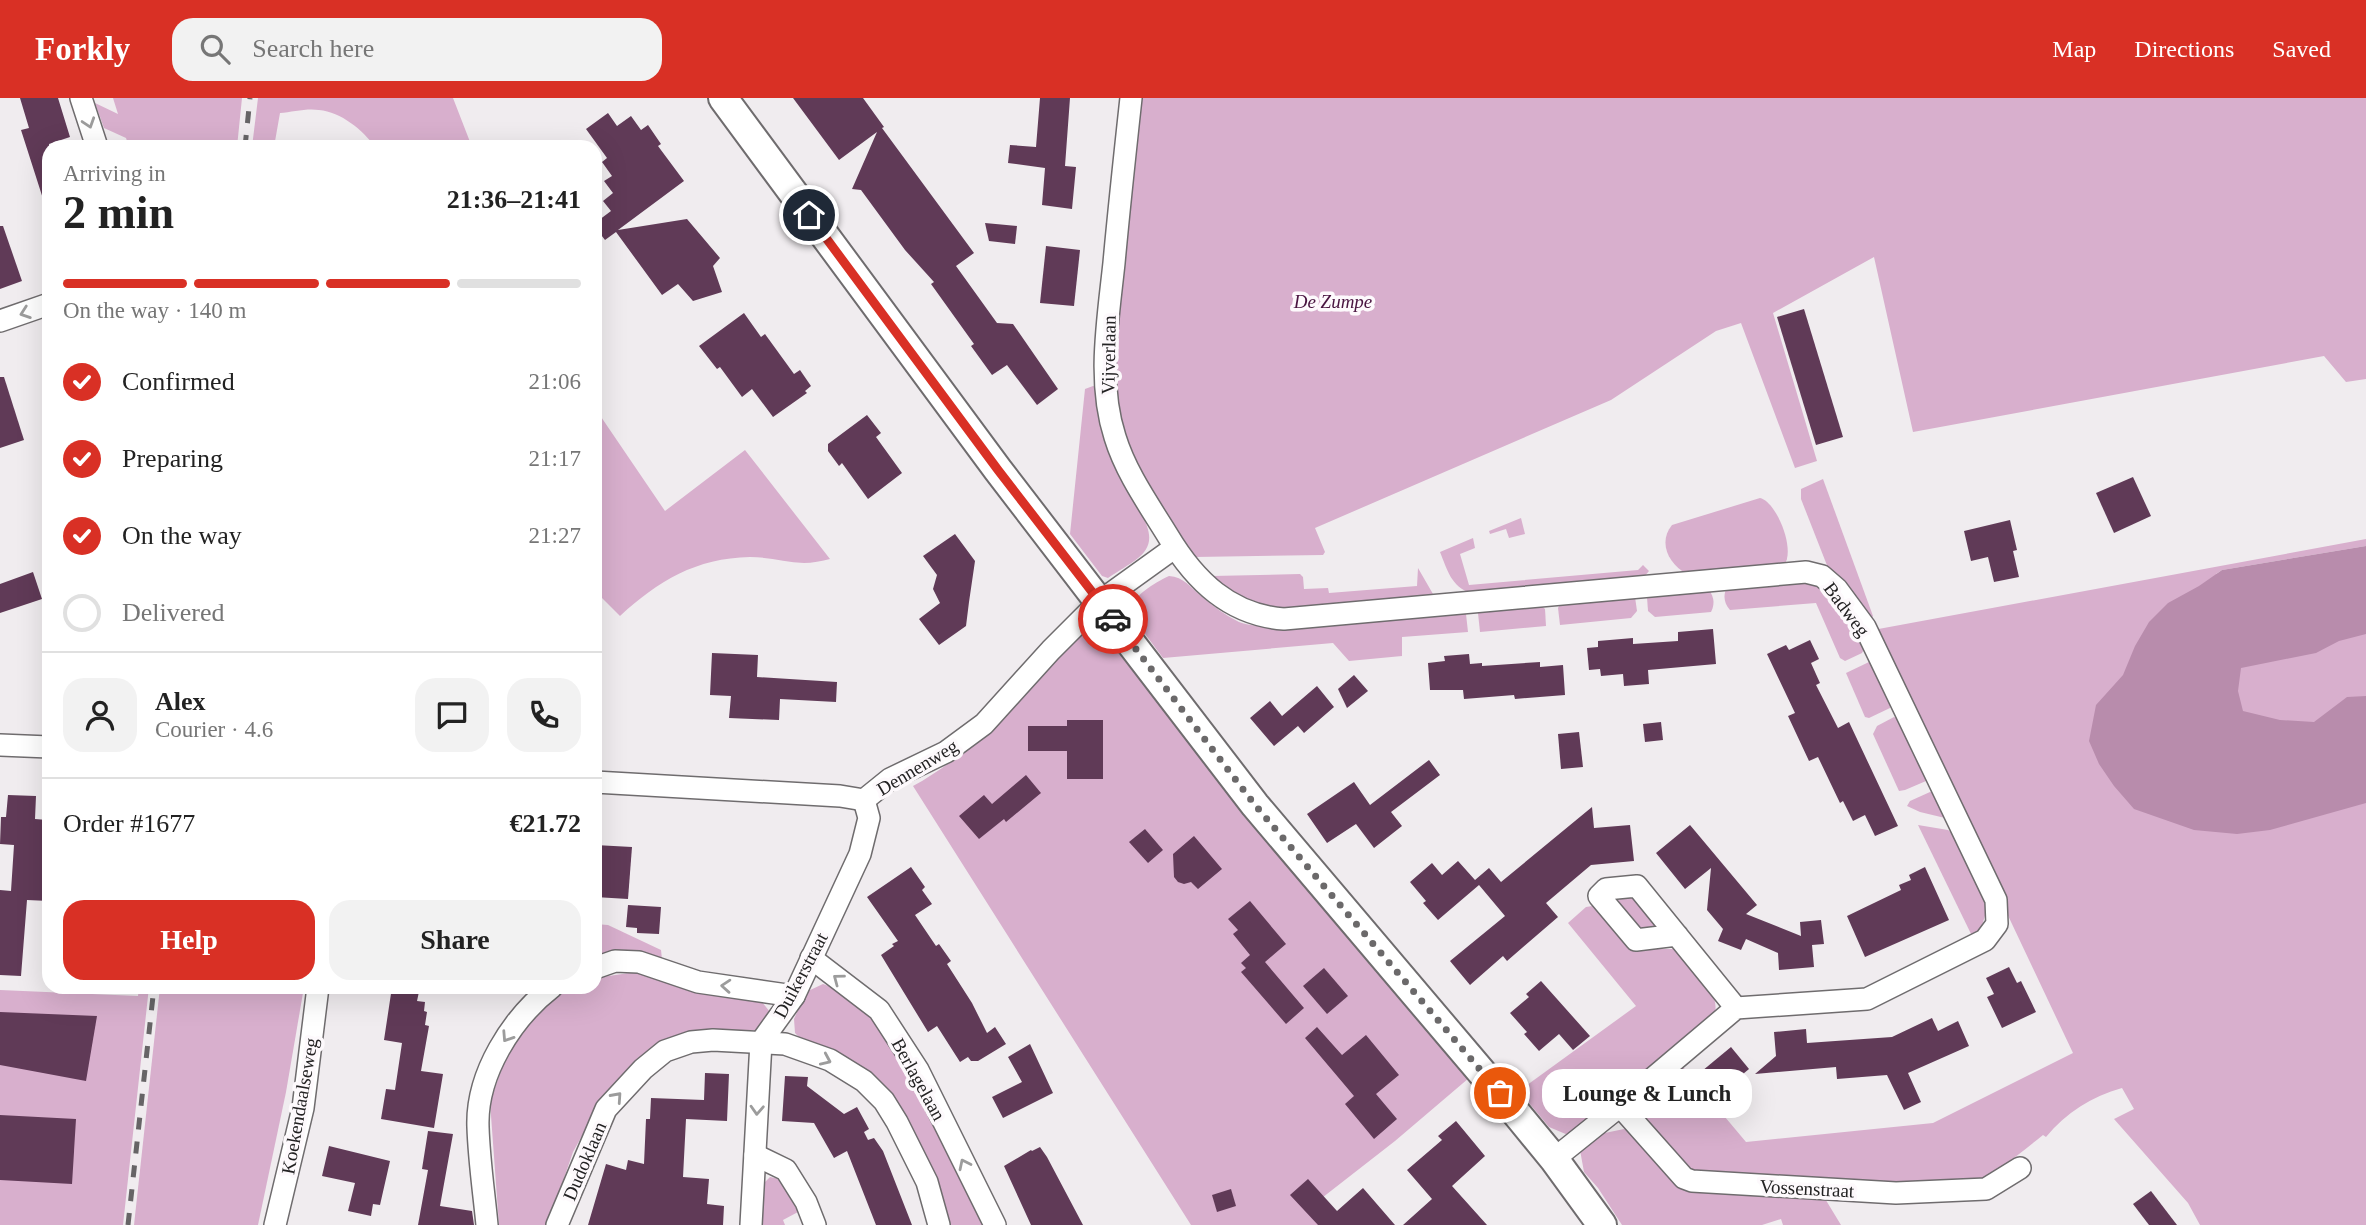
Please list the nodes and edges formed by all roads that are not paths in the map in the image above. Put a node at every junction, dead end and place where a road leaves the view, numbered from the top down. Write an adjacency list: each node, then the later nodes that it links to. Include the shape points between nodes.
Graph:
1 (81, 98): 4 (street, one-way to 4)
2 (723, 98): 8 (street)
3 (1131, 98): 7 (street, Vijverlaan, via 1107,329 1105,397 1115,438)
4 (95, 140)
5 (42, 306): 6 (street, one-way to 6)
6 (0, 321)
7 (1174, 548): 8 (street); 19 (street, Badweg, via 1229,604 1264,618 1284,619 1806,572 1822,576 1865,628 1996,900 1997,924 1985,940 1867,999)
8 (1100, 602): 12 (street, Dennenweg, via 984,724); 23 (street, via 1255,805)
9 (0, 745): 10 (street)
10 (42, 747)
11 (602, 782): 12 (street, Dennenweg)
12 (863, 800): 14 (street, Duikerstraat, via 869,818 860,854)
13 (1677, 935): 19 (street)
14 (811, 958): 18 (street, Duikerstraat); 31 (street, Berlagelaan, one-way to 14, via 918,1070 879,1010)
15 (602, 966): 18 (street, one-way to 15, via 698,982 639,962)
16 (317, 994): 25 (street, Koekendaalseweg, via 303,1108)
17 (543, 994): 26 (street, one-way to 26, via 509,1032 481,1096 478,1125)
18 (793, 996): 20 (street, Duikerstraat)
19 (1736, 1008): 21 (street)
20 (761, 1042): 22 (street, one-way to 22); 27 (street, Dudoklaan, one-way to 20, via 606,1109 643,1069 665,1051 691,1042); 30 (street, Dudoklaan, one-way to 30, via 785,1044 830,1060 864,1081 884,1101 927,1182)
21 (1620, 1106): 23 (street); 24 (street, Vossenstraat, via 1684,1178 1692,1181 1896,1193 1986,1189)
22 (755, 1155): 28 (street); 29 (street, via 786,1170)
23 (1554, 1158): 32 (street)
24 (2020, 1168)
25 (275, 1225)
26 (487, 1225)
27 (557, 1225)
28 (751, 1225)
29 (815, 1225)
30 (939, 1225)
31 (995, 1225)
32 (1602, 1225)

